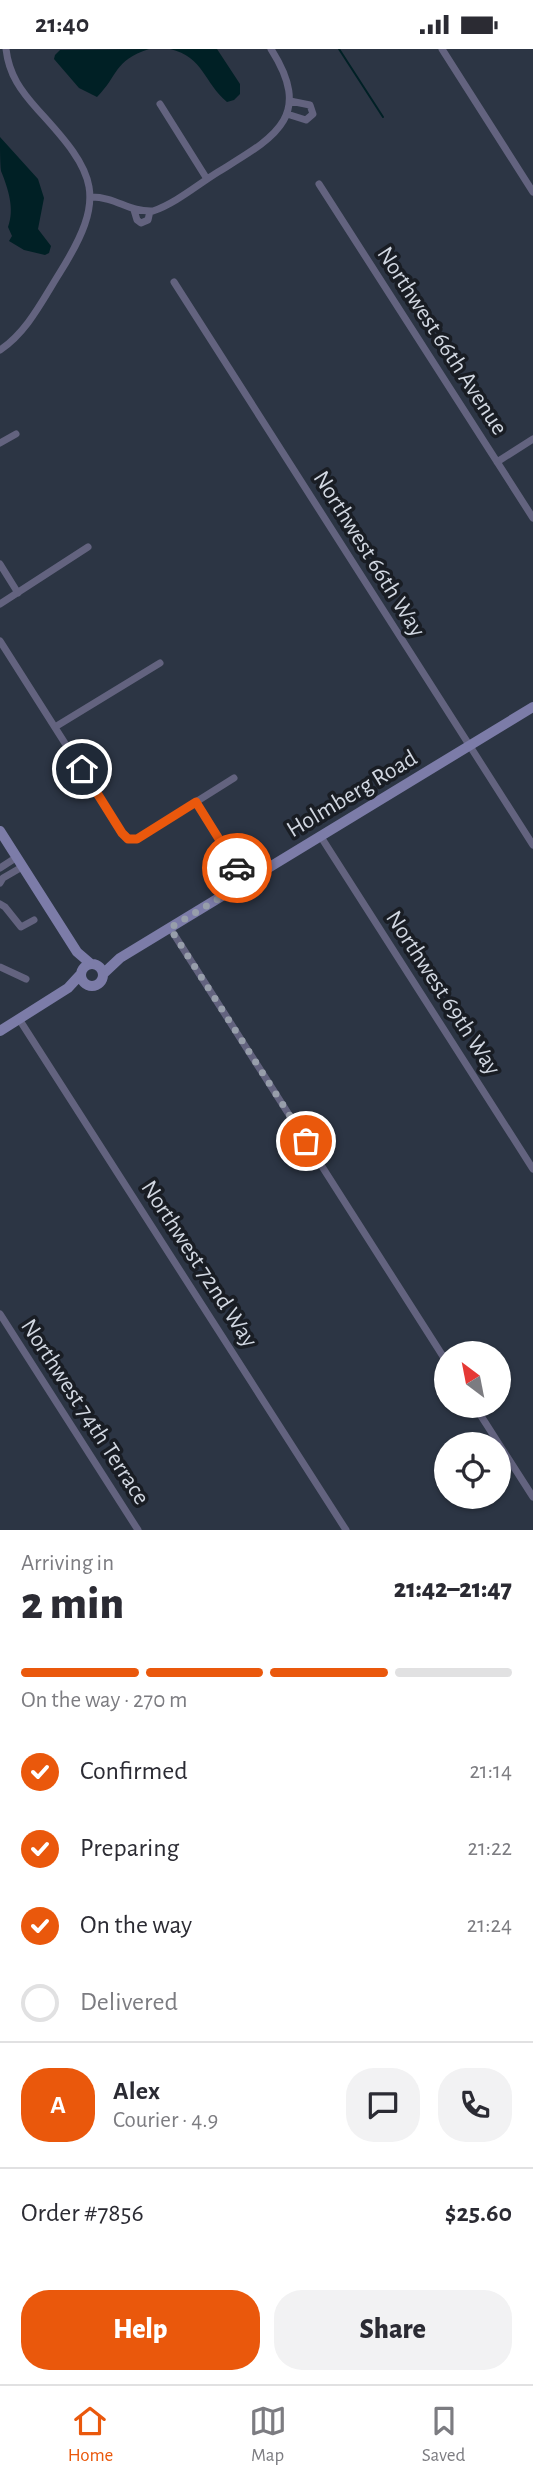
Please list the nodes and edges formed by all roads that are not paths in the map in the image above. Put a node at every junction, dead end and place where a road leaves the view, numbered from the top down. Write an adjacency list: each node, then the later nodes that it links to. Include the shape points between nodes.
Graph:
1 (6, 49): 8 (street, via 16,84 77,155)
2 (271, 49): 5 (street, via 287,78 289,107 263,144)
3 (442, 49): 7 (street)
4 (160, 104): 5 (street)
5 (207, 179): 8 (street, via 150,211)
6 (319, 184): 14 (street, Northwest 66th Avenue)
7 (533, 192)
8 (91, 197): 10 (street, via 84,231 73,252 24,329)
9 (174, 282): 24 (street, Northwest 66th Way)
10 (0, 350)
11 (16, 434): 13 (street)
12 (533, 439): 14 (street)
13 (0, 443)
14 (497, 462): 15 (street, Northwest 66th Avenue)
15 (533, 518)
16 (88, 547): 18 (street)
17 (0, 564): 18 (street)
18 (18, 593): 19 (street)
19 (0, 604)
20 (0, 641): 23 (street)
21 (160, 663): 23 (street)
22 (533, 707): 24 (street, Holmberg Road)
23 (55, 727): 26 (street, via 128,839 137,839)
24 (469, 746): 28 (street, Holmberg Road); 29 (street, Northwest 66th Way)
25 (234, 778): 26 (street)
26 (196, 802): 32 (street)
27 (0, 831): 30 (street)
28 (321, 837): 32 (street, Holmberg Road); 48 (street, Northwest 69th Way)
29 (533, 845)
30 (20, 862): 31 (street); 33 (street); 37 (street)
31 (0, 868)
32 (246, 882): 36 (street, Holmberg Road)
33 (0, 883)
34 (0, 904): 35 (street, via 21,927)
35 (33, 920)
36 (170, 928): 38 (street, Holmberg Road); 50 (street)
37 (77, 952): 39 (street); 41 (street)
38 (120, 958): 39 (street, Holmberg Road); 42 (street, Holmberg Road)
39 (93, 964): 41 (street); 42 (street)
40 (0, 967): 43 (street)
41 (81, 973): 44 (street); 45 (street)
42 (103, 974): 44 (street, via 99,983)
43 (26, 979)
44 (86, 985): 45 (street)
45 (68, 988): 46 (street)
46 (19, 1019): 47 (street); 54 (street, Northwest 72nd Way)
47 (0, 1031)
48 (533, 1170)
49 (0, 1314): 53 (street, Northwest 74th Terrace)
50 (434, 1342)
51 (482, 1418): 52 (street)
52 (533, 1497)
53 (138, 1530)
54 (346, 1530)

